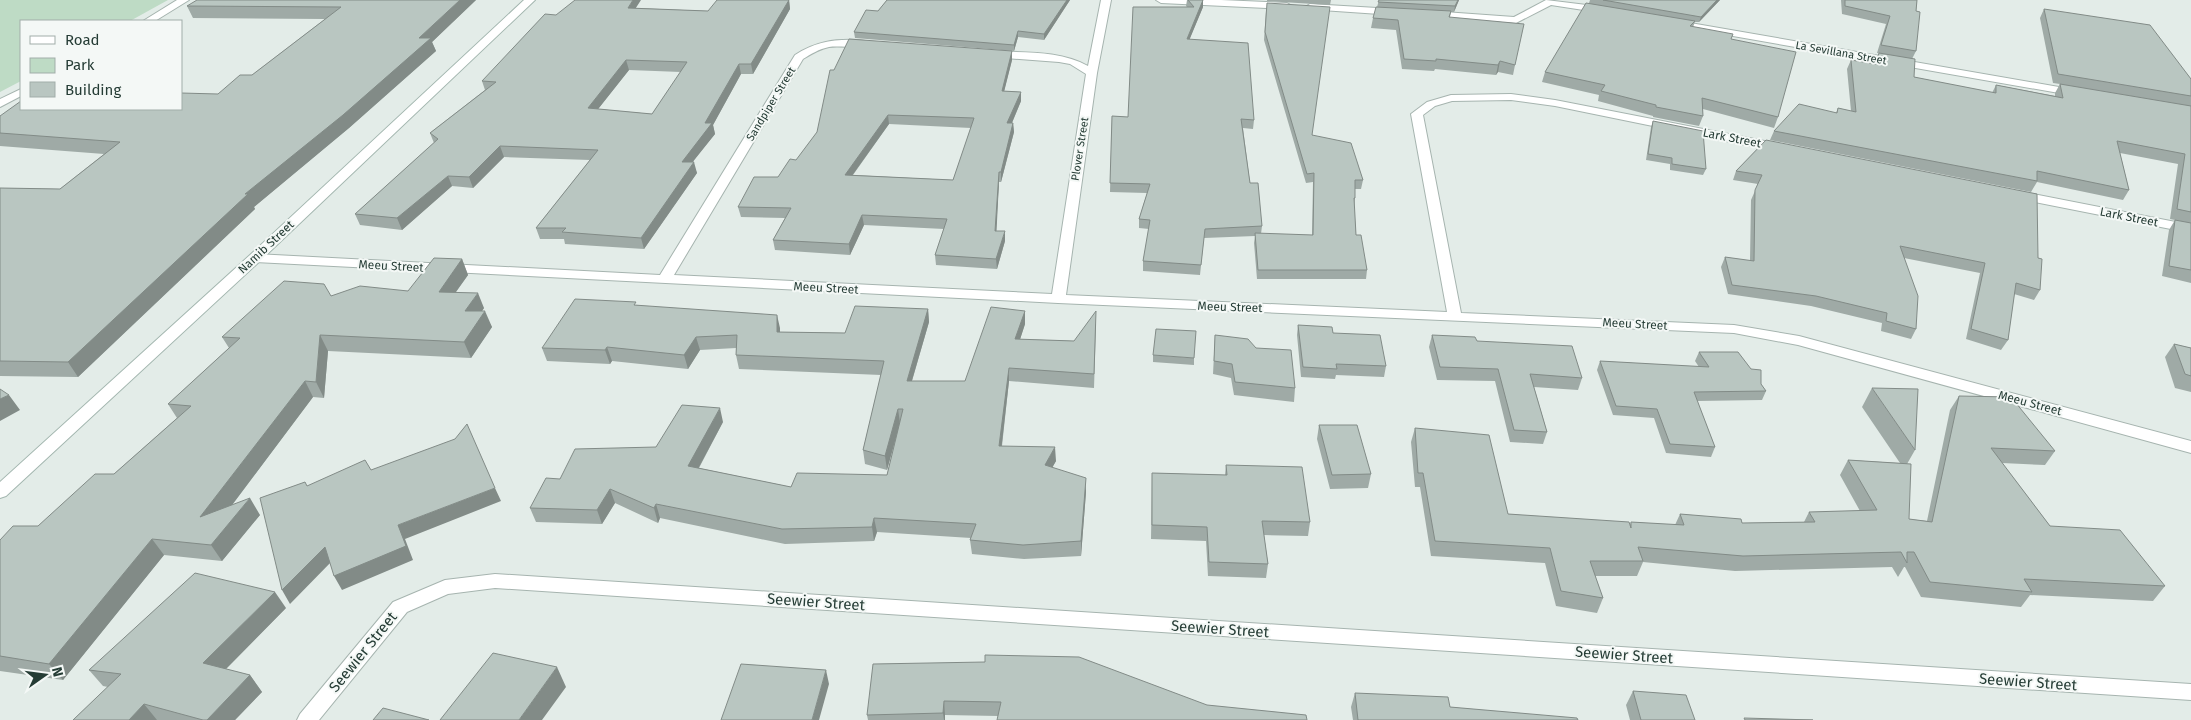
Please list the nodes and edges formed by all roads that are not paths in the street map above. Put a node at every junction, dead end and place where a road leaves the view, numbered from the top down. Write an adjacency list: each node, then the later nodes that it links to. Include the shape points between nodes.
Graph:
1 (184, 0): 10 (street)
2 (530, 0): 21 (street, Namib Street)
3 (1106, 0): 14 (street, Plover Street)
4 (1161, 0): 6 (street, via 1299,7)
5 (1551, 1): 8 (street); 9 (street, via 1516,20)
6 (1352, 5): 7 (street)
7 (1400, 12)
8 (1612, 12)
9 (1419, 14)
10 (150, 20)
11 (1661, 21): 16 (street, La Sevillana Street)
12 (881, 45): 22 (street, Sandpiper Street, via 825,43 800,56)
13 (980, 53): 14 (street, via 1059,59 1073,62)
14 (1092, 73): 23 (street, Plover Street)
15 (20, 93): 17 (street)
16 (2084, 94)
17 (0, 104)
18 (1790, 150): 24 (street, Lark Street, via 1511,97 1450,98 1431,104 1417,114)
19 (2005, 192): 20 (street, Lark Street)
20 (2191, 229)
21 (255, 258): 22 (street, Meeu Street); 26 (street, Namib Street)
22 (664, 280): 23 (street, Meeu Street)
23 (1058, 299): 24 (street, Meeu Street)
24 (1455, 316): 25 (street, Meeu Street, via 1734,329 1766,334)
25 (2191, 447)
26 (0, 492)
27 (2191, 692): 28 (street, Seewier Street, via 495,581 445,587 400,606)
28 (307, 720)

